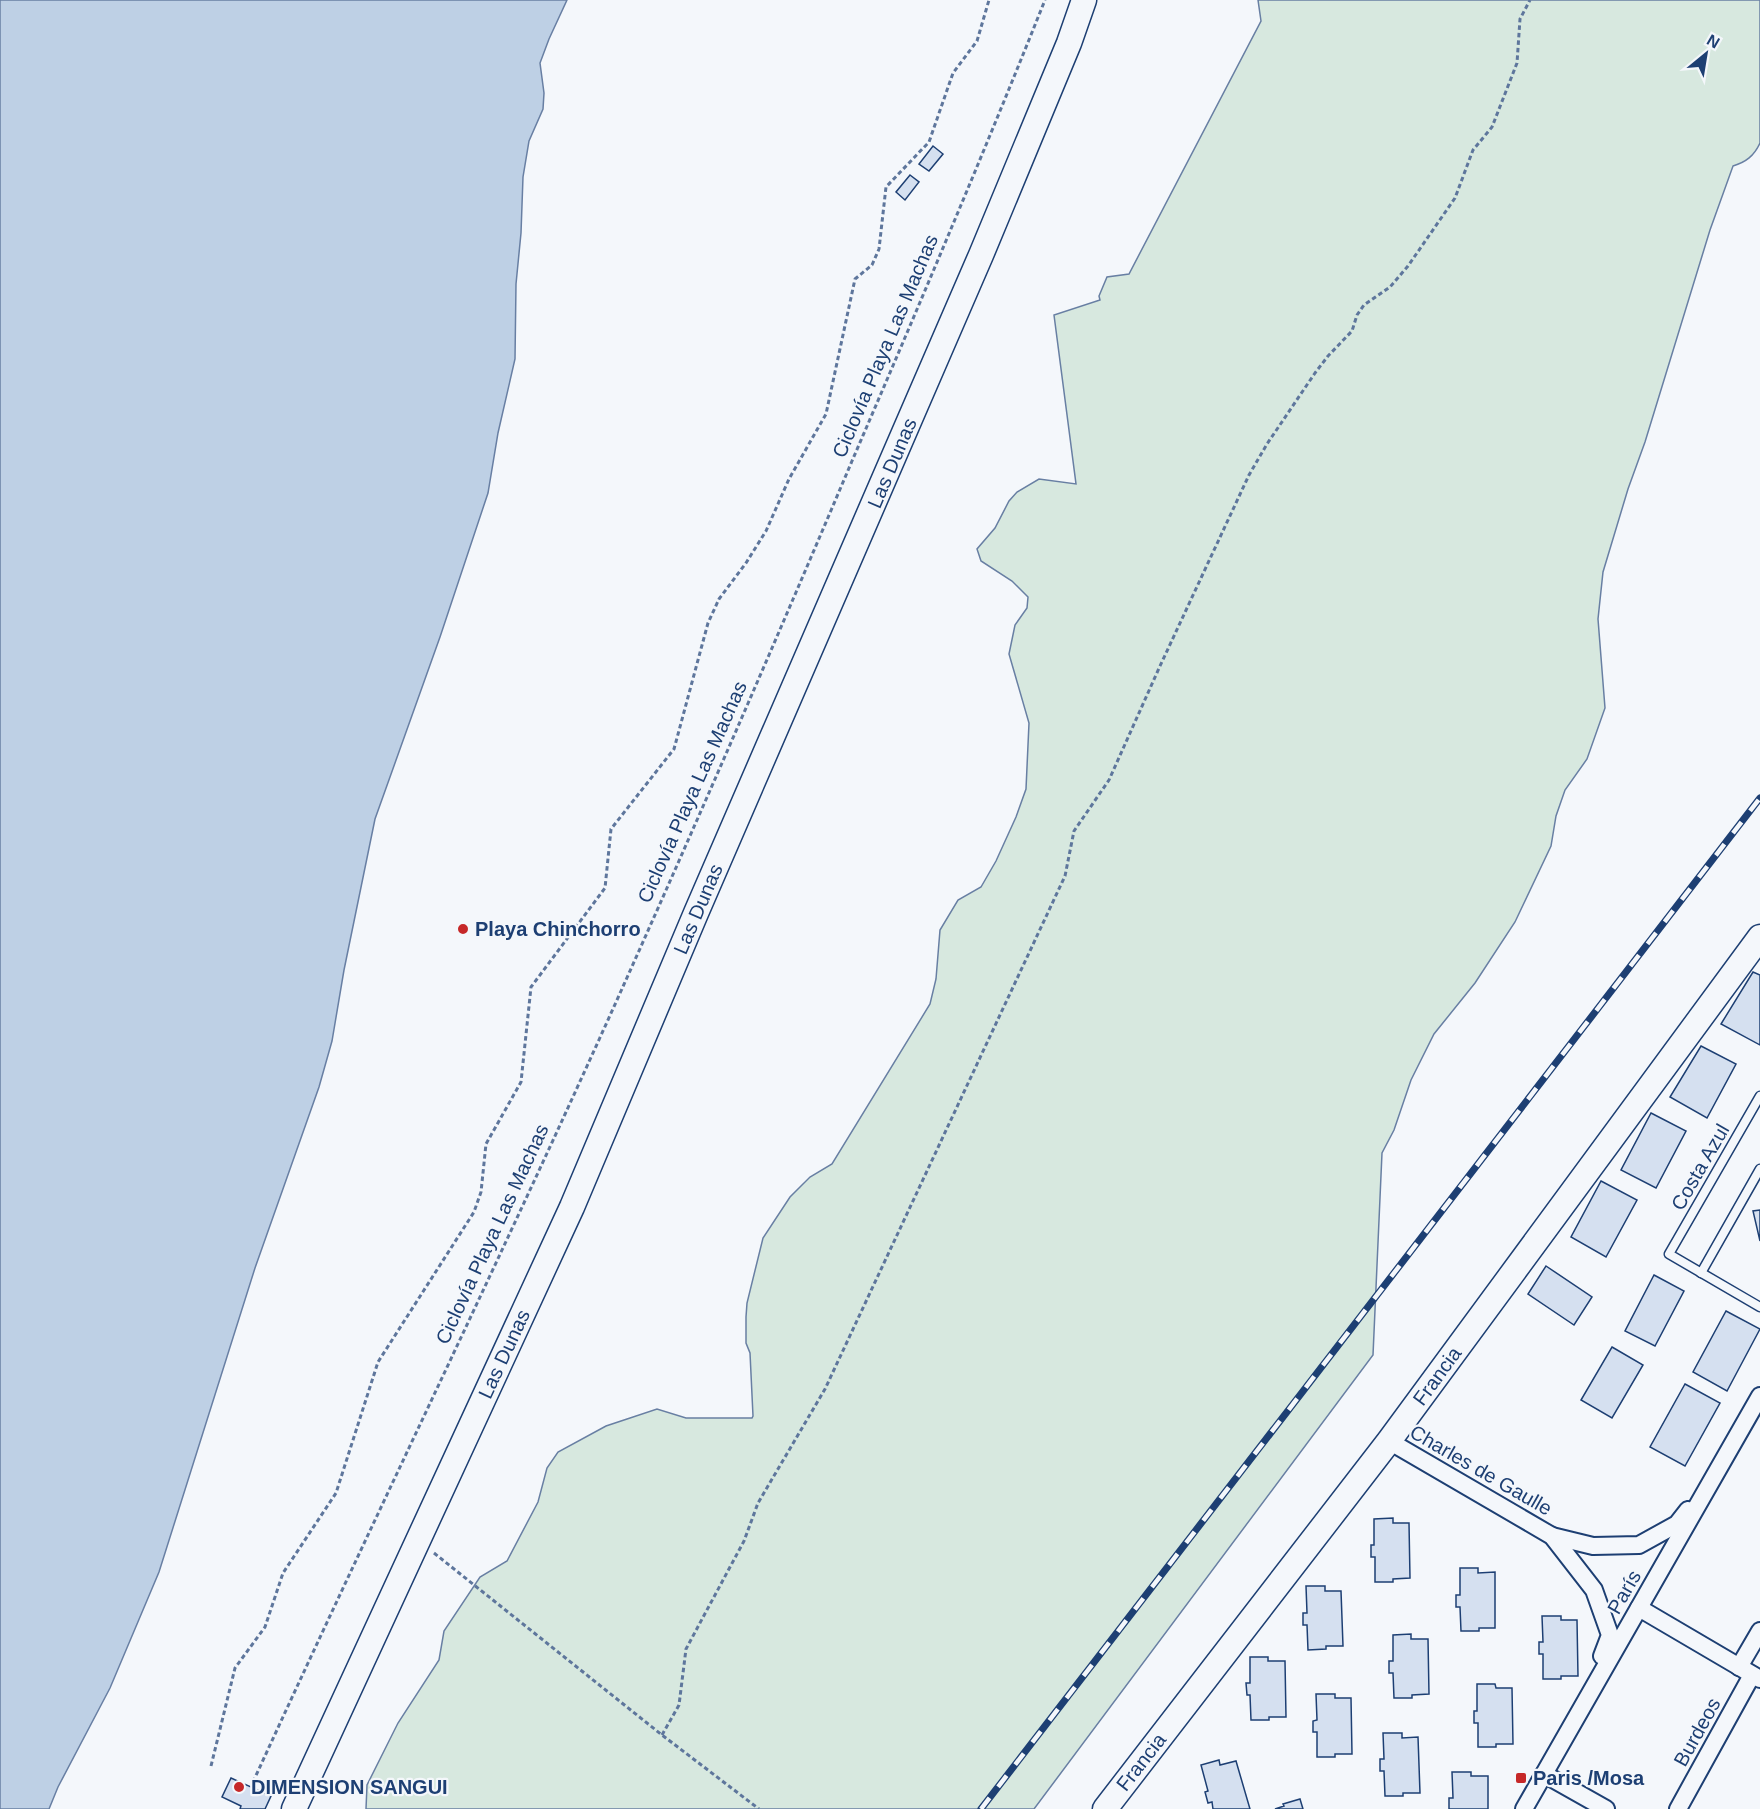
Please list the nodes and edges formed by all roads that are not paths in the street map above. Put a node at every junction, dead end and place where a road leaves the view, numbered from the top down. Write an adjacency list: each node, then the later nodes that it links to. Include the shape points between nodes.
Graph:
1 (1084, 0): 16 (main road, Las Dunas, via 981,255 572,1207)
2 (1760, 937): 8 (main road, Francia)
3 (1760, 1096): 5 (lane, Costa Azul, via 1669,1254)
4 (1760, 1169): 5 (lane)
5 (1701, 1273): 6 (lane)
6 (1760, 1307)
7 (1760, 1396): 9 (street, París)
8 (1389, 1441): 10 (street, Charles de Gaulle); 17 (main road, Francia)
9 (1713, 1479): 10 (street, Charles de Gaulle, via 1677,1524 1639,1545 1593,1546); 11 (street, París)
10 (1552, 1536): 14 (street, Charles de Gaulle, via 1594,1590 1610,1635)
11 (1639, 1608): 13 (street); 14 (street, París)
12 (1760, 1631): 13 (street, Burdeos)
13 (1750, 1674): 20 (street, Burdeos)
14 (1588, 1696): 15 (street, París)
15 (1544, 1774): 18 (street, París); 19 (street)
16 (294, 1809)
17 (1105, 1809)
18 (1524, 1809)
19 (1606, 1809)
20 (1678, 1809)

